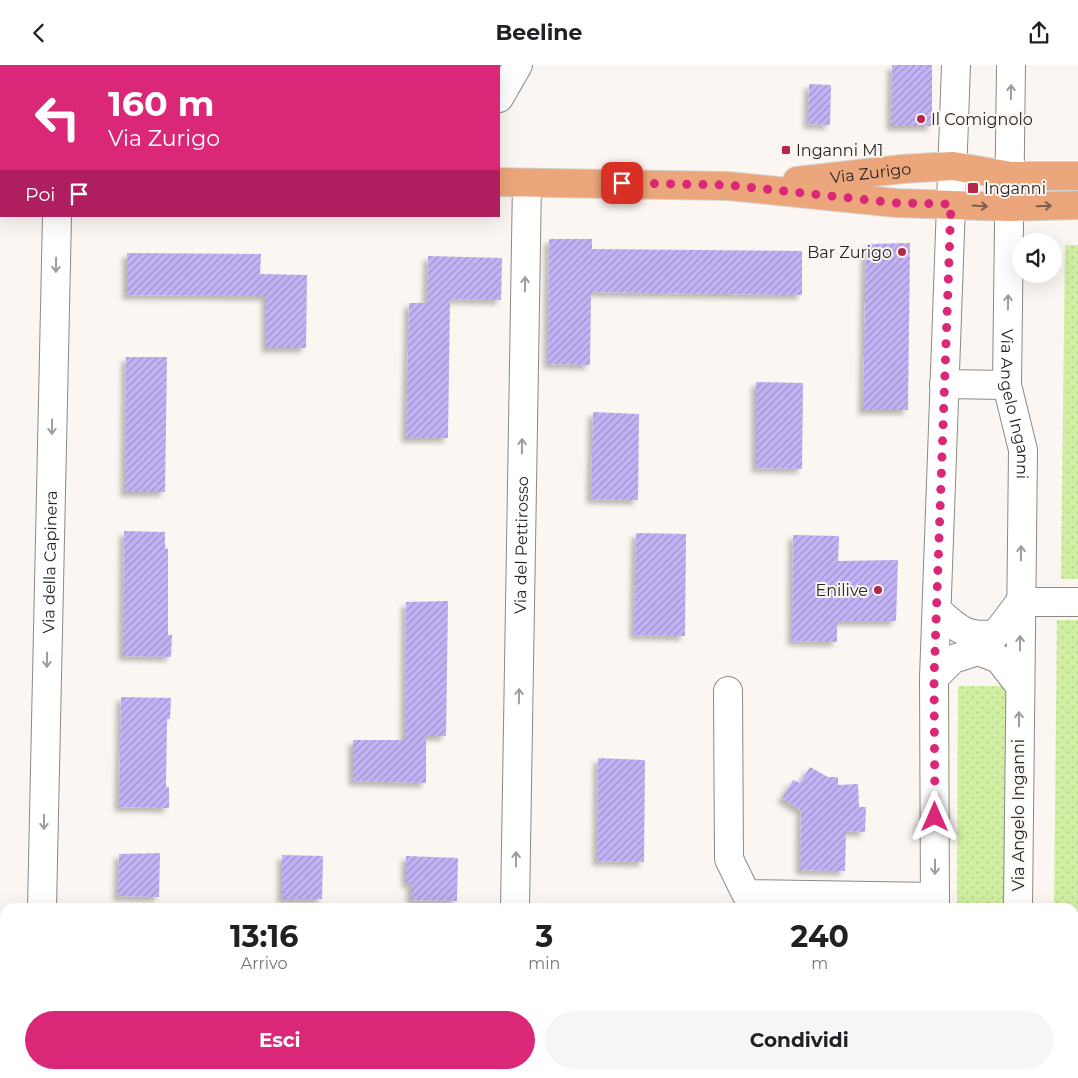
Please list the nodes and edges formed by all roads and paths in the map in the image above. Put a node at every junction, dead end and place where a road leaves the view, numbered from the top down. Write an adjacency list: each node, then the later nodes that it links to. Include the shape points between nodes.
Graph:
1 (518, 65): 4 (street)
2 (956, 65): 5 (street)
3 (1011, 65): 6 (street, Via Angelo Inganni, one-way to 3)
4 (500, 95)
5 (953, 166): 6 (main road, Via Zurigo); 10 (main road, Via Zurigo); 11 (street)
6 (1011, 176): 7 (main road, Via Zurigo); 13 (street, Via Angelo Inganni)
7 (1078, 176)
8 (500, 182): 9 (main road, Via Zurigo)
9 (527, 183): 10 (main road, Via Zurigo); 25 (street, Via del Pettirosso, one-way to 9)
10 (728, 185): 11 (main road, Via Zurigo, via 896,203)
11 (951, 204): 13 (main road, Via Zurigo, one-way to 13); 15 (street)
12 (1078, 205): 13 (main road, Via Zurigo, one-way to 12)
13 (1010, 207): 16 (street, Via Angelo Inganni, one-way to 13)
14 (56, 217): 24 (street, Via della Capinera, one-way to 24)
15 (944, 384): 16 (street); 19 (street)
16 (1007, 385): 17 (street, Via Angelo Inganni, one-way to 16, via 1023,450)
17 (1020, 602): 18 (street); 19 (street, via 996,634 978,636 958,629); 21 (street, Via Angelo Inganni, one-way to 17)
18 (1078, 602)
19 (937, 610): 20 (street)
20 (934, 679): 21 (street, via 954,659 978,651 999,659); 23 (street, one-way to 23)
21 (1019, 685): 26 (street, Via Angelo Inganni, one-way to 21)
22 (728, 691): 23 (street, via 729,859 746,894)
23 (935, 902)
24 (42, 903)
25 (515, 903)
26 (1018, 903)

